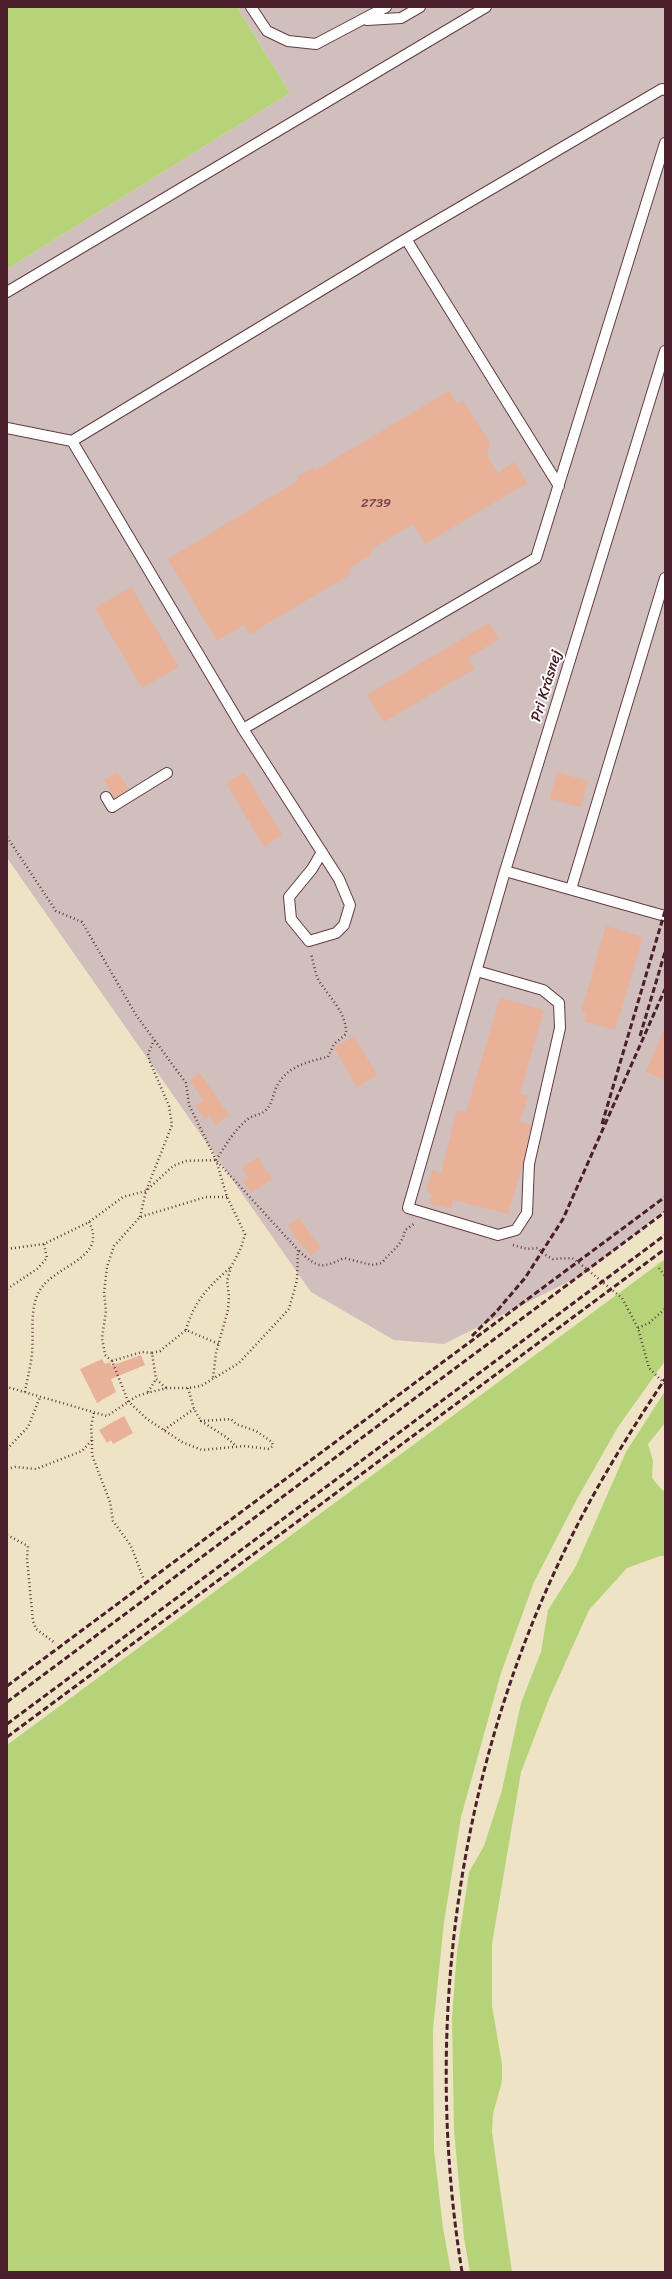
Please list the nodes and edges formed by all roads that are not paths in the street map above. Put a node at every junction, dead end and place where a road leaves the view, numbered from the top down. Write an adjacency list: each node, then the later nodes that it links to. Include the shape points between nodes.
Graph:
1 (251, 7): 5 (lane, via 267,31 288,41 316,44)
2 (386, 7): 5 (lane)
3 (420, 7): 5 (lane, via 401,18)
4 (486, 7): 9 (lane)
5 (364, 20)
6 (665, 90): 8 (lane, via 662,89)
7 (665, 143): 13 (lane)
8 (406, 240): 12 (lane); 13 (lane)
9 (7, 292)
10 (665, 350): 19 (lane, Pri Krásnej)
11 (7, 428): 12 (lane)
12 (72, 441): 15 (lane)
13 (559, 486): 15 (lane, via 536,558)
14 (665, 578): 20 (lane)
15 (243, 729): 18 (lane)
16 (167, 773): 17 (lane, via 112,807)
17 (106, 797)
18 (322, 852): 18 (lane, via 339,879 350,905 344,925 336,933 309,941 291,919 289,897)
19 (505, 871): 20 (lane); 22 (lane, Pri Krásnej)
20 (571, 889): 21 (lane)
21 (665, 916)
22 (477, 970): 22 (lane, Pri Krásnej, via 408,1208 498,1235 516,1230 527,1213 529,1164 560,1028 559,1003 543,990)

